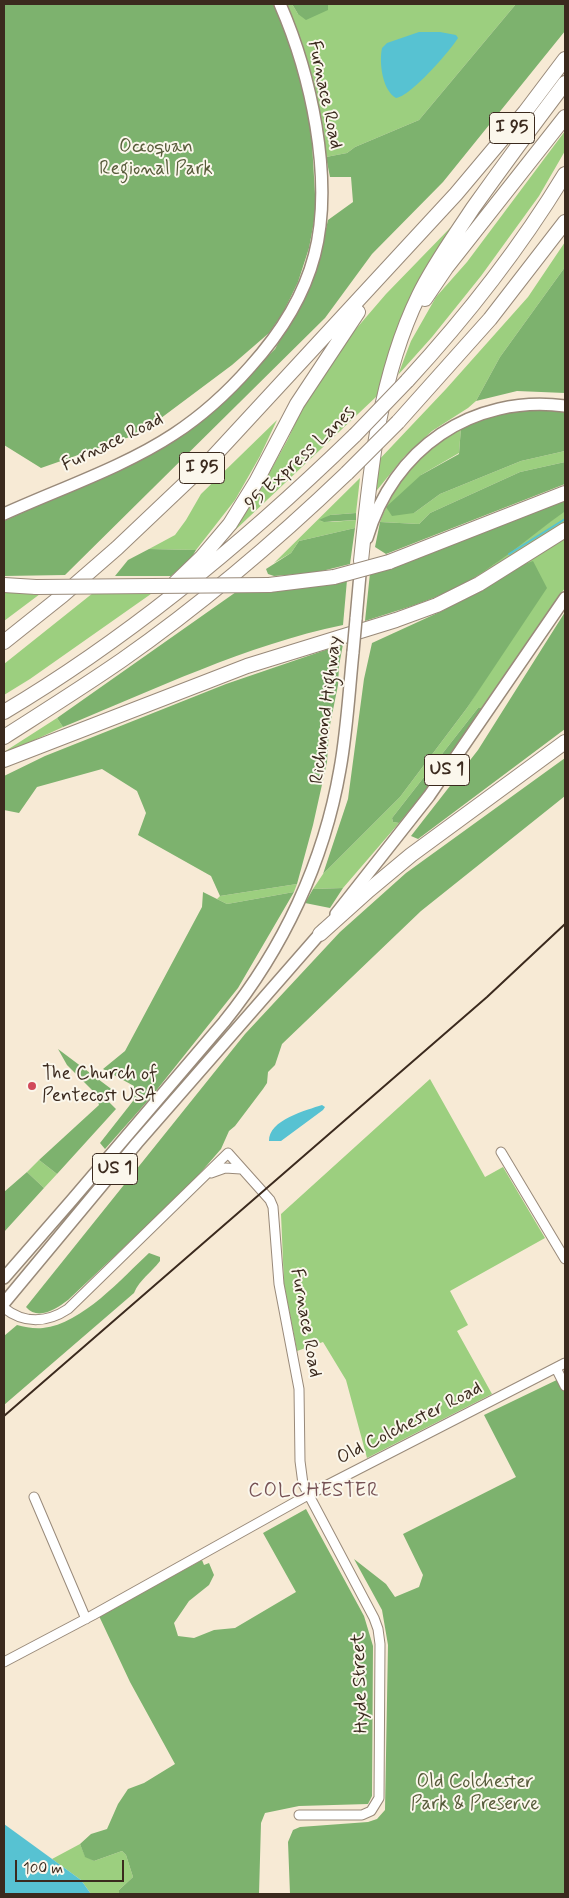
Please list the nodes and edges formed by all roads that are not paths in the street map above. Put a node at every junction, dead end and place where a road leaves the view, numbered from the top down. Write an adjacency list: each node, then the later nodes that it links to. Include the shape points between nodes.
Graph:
1 (280, 4): 11 (main road, Furnace Road, via 309,89 322,187 322,218 316,251 292,313 240,378 211,406 174,434 121,462)
2 (565, 59): 7 (highway, I 95, via 492,154)
3 (565, 83): 8 (highway, via 438,260 410,316)
4 (565, 117): 8 (highway, via 432,288 406,333)
5 (565, 174): 16 (highway, 95 Express Lanes, bridge, via 492,280 407,381 290,496 237,543)
6 (565, 222): 19 (highway, bridge, via 490,319 398,422 347,473 195,606 115,665)
7 (382, 276): 16 (highway, via 314,376 230,524 202,557); 17 (highway, I 95, via 177,492 88,574)
8 (392, 367): 13 (highway, via 369,473)
9 (565, 406): 13 (main road, Richmond Highway / US 1, via 539,404 500,408 437,436 408,463 388,488 369,530)
10 (565, 493): 14 (highway, bridge, via 389,562 334,577 269,585)
11 (4, 514)
12 (565, 530): 21 (highway, via 479,584 437,604 247,666)
13 (361, 561): 27 (main road, Richmond Highway / US 1, bridge, via 337,785 324,834 298,904 268,961 224,1022)
14 (4, 585)
15 (565, 598): 22 (main road, US 1, via 429,796)
16 (133, 625): 18 (highway, 95 Express Lanes)
17 (4, 642)
18 (4, 712)
19 (4, 736)
20 (565, 742): 22 (highway, via 411,855)
21 (4, 760)
22 (320, 934): 28 (main road, US 1, via 137,1143)
23 (501, 1152): 26 (street)
24 (241, 1169): 25 (street, Furnace Road, via 220,1169); 25 (street, Furnace Road, via 228,1153); 33 (street, Furnace Road, via 273,1207 279,1284 300,1390 301,1475)
25 (202, 1179): 29 (street, Furnace Road, via 62,1313 49,1318 28,1319 13,1315)
26 (565, 1259)
27 (4, 1278)
28 (4, 1303)
29 (4, 1308)
30 (565, 1363): 31 (street, Old Colchester Road)
31 (556, 1368): 32 (street); 33 (street, Old Colchester Road)
32 (565, 1386)
33 (308, 1495): 35 (street, Old Colchester Road); 37 (street, Hyde Street, via 378,1629 379,1794 371,1811 362,1815)
34 (34, 1497): 35 (street)
35 (86, 1619): 36 (street, Old Colchester Road)
36 (4, 1662)
37 (299, 1815)

